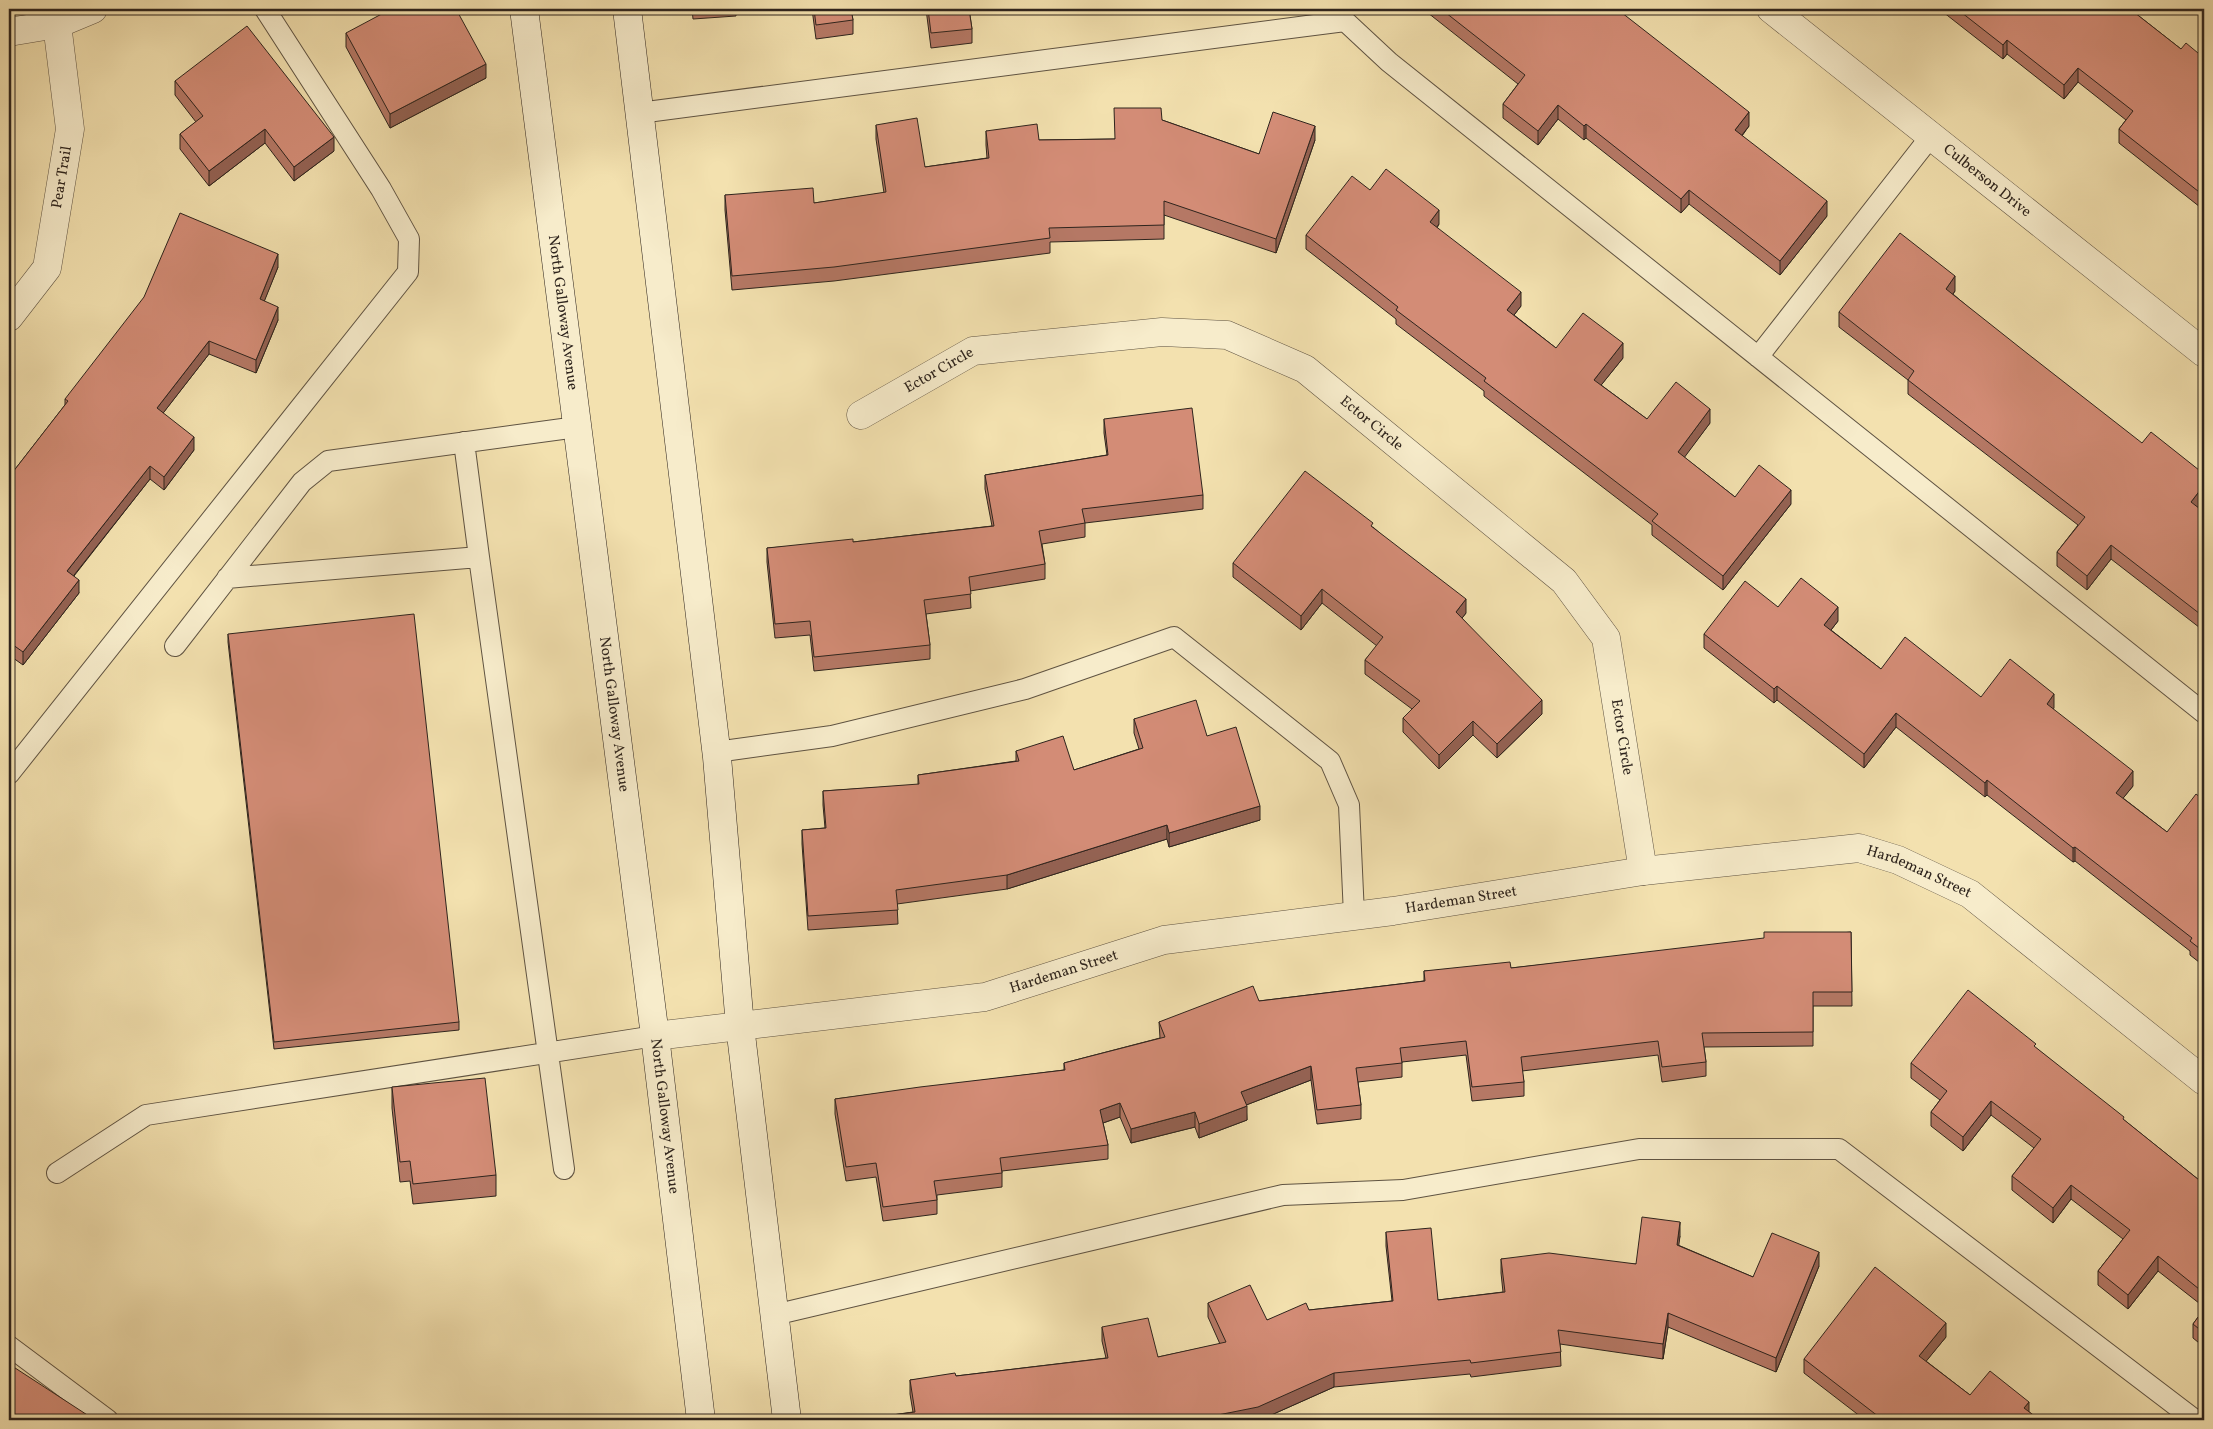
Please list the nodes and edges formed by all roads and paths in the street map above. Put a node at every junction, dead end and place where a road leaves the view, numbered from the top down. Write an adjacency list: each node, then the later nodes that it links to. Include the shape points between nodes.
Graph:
1 (93, 9): 6 (street)
2 (265, 9): 21 (lane, via 381,189 409,239 408,272)
3 (524, 9): 14 (street, North Galloway Avenue)
4 (627, 9): 8 (street)
5 (1771, 9): 9 (street, Culberson Drive)
6 (57, 24): 7 (street); 10 (street, Pear Trail, via 70,129 49,259 47,268)
7 (9, 32)
8 (639, 113): 12 (lane, via 1345,21 1389,62); 20 (street)
9 (1931, 136): 11 (street, Culberson Drive); 12 (lane)
10 (9, 317)
11 (2204, 353)
12 (1758, 357): 19 (lane)
13 (861, 414): 22 (street, Ector Circle, via 973,351 982,350 1162,332 1227,335 1305,369 1564,581 1606,638)
14 (578, 427): 15 (lane); 25 (street, North Galloway Avenue)
15 (464, 442): 16 (lane); 17 (lane, via 328,461 302,482)
16 (479, 557): 17 (lane); 26 (lane)
17 (227, 578): 18 (lane)
18 (175, 646)
19 (2204, 713)
20 (716, 752): 23 (lane, via 832,736 1024,689 1174,637 1330,761 1349,805); 24 (street)
21 (9, 774)
22 (1643, 870): 23 (street, Hardeman Street); 27 (street, Hardeman Street, via 1859,848 1898,860 1970,894)
23 (1354, 916): 24 (street, Hardeman Street, via 1164,940 986,997)
24 (740, 1026): 25 (street, Hardeman Street); 30 (street)
25 (655, 1036): 26 (lane); 33 (street, North Galloway Avenue)
26 (549, 1054): 28 (lane); 29 (lane, via 146,1115)
27 (2204, 1081)
28 (564, 1169)
29 (57, 1173)
30 (774, 1315): 34 (street); 35 (lane, via 1283,1195 1403,1190 1639,1149 1839,1149)
31 (9, 1346): 32 (lane)
32 (108, 1420)
33 (701, 1420)
34 (787, 1420)
35 (2195, 1420)

